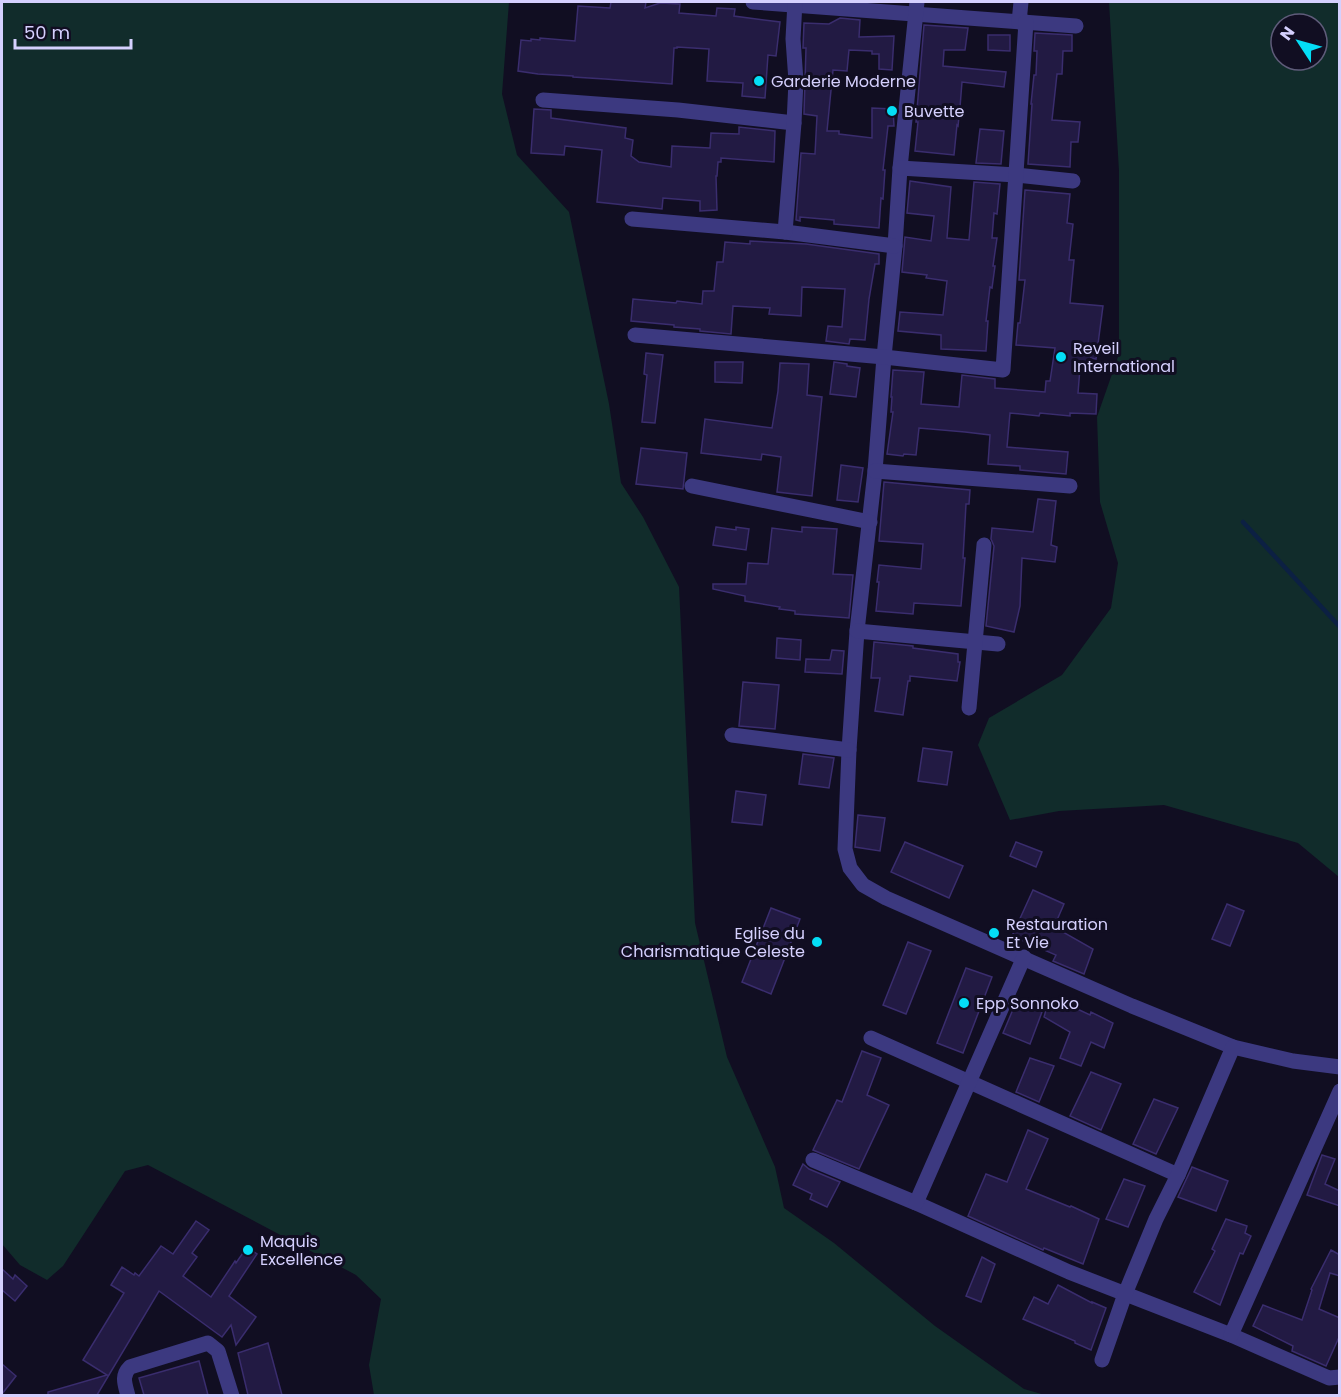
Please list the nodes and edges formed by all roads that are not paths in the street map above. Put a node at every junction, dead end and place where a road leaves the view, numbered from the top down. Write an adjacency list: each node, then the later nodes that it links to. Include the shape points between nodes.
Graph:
1 (753, 2): 3 (street)
2 (1021, 2): 5 (street)
3 (794, 3): 4 (street); 8 (street)
4 (917, 8): 5 (street); 9 (street)
5 (1023, 22): 6 (street); 10 (street)
6 (1076, 26)
7 (543, 100): 8 (street)
8 (794, 123): 13 (street)
9 (900, 168): 10 (street); 14 (street)
10 (1016, 175): 11 (street); 16 (street, via 1003,370)
11 (1073, 181)
12 (632, 219): 13 (street)
13 (785, 232): 14 (street)
14 (895, 246): 16 (street)
15 (635, 334): 16 (street)
16 (884, 357): 17 (street)
17 (875, 471): 19 (street); 20 (street)
18 (692, 486): 20 (street)
19 (1070, 486)
20 (870, 522): 22 (street)
21 (984, 545): 23 (street)
22 (857, 631): 23 (street); 27 (street)
23 (975, 642): 24 (street); 25 (street)
24 (999, 644)
25 (969, 708)
26 (732, 735): 27 (street)
27 (849, 750): 28 (street, via 845,849 850,868 863,885)
28 (1024, 957): 30 (street); 32 (street)
29 (871, 1038): 32 (street)
30 (1233, 1047): 31 (street, via 1293,1062); 35 (street)
31 (1340, 1067)
32 (969, 1082): 35 (street); 36 (street)
33 (1340, 1091): 38 (street)
34 (813, 1160): 36 (street)
35 (1178, 1175): 37 (street)
36 (916, 1203): 37 (street)
37 (1125, 1294): 38 (street); 39 (street)
38 (1232, 1335): 40 (street, via 1329,1378)
39 (1102, 1360)
40 (1340, 1377)
41 (128, 1395): 42 (street, via 123,1376 130,1367 208,1343 218,1351)
42 (232, 1395)

